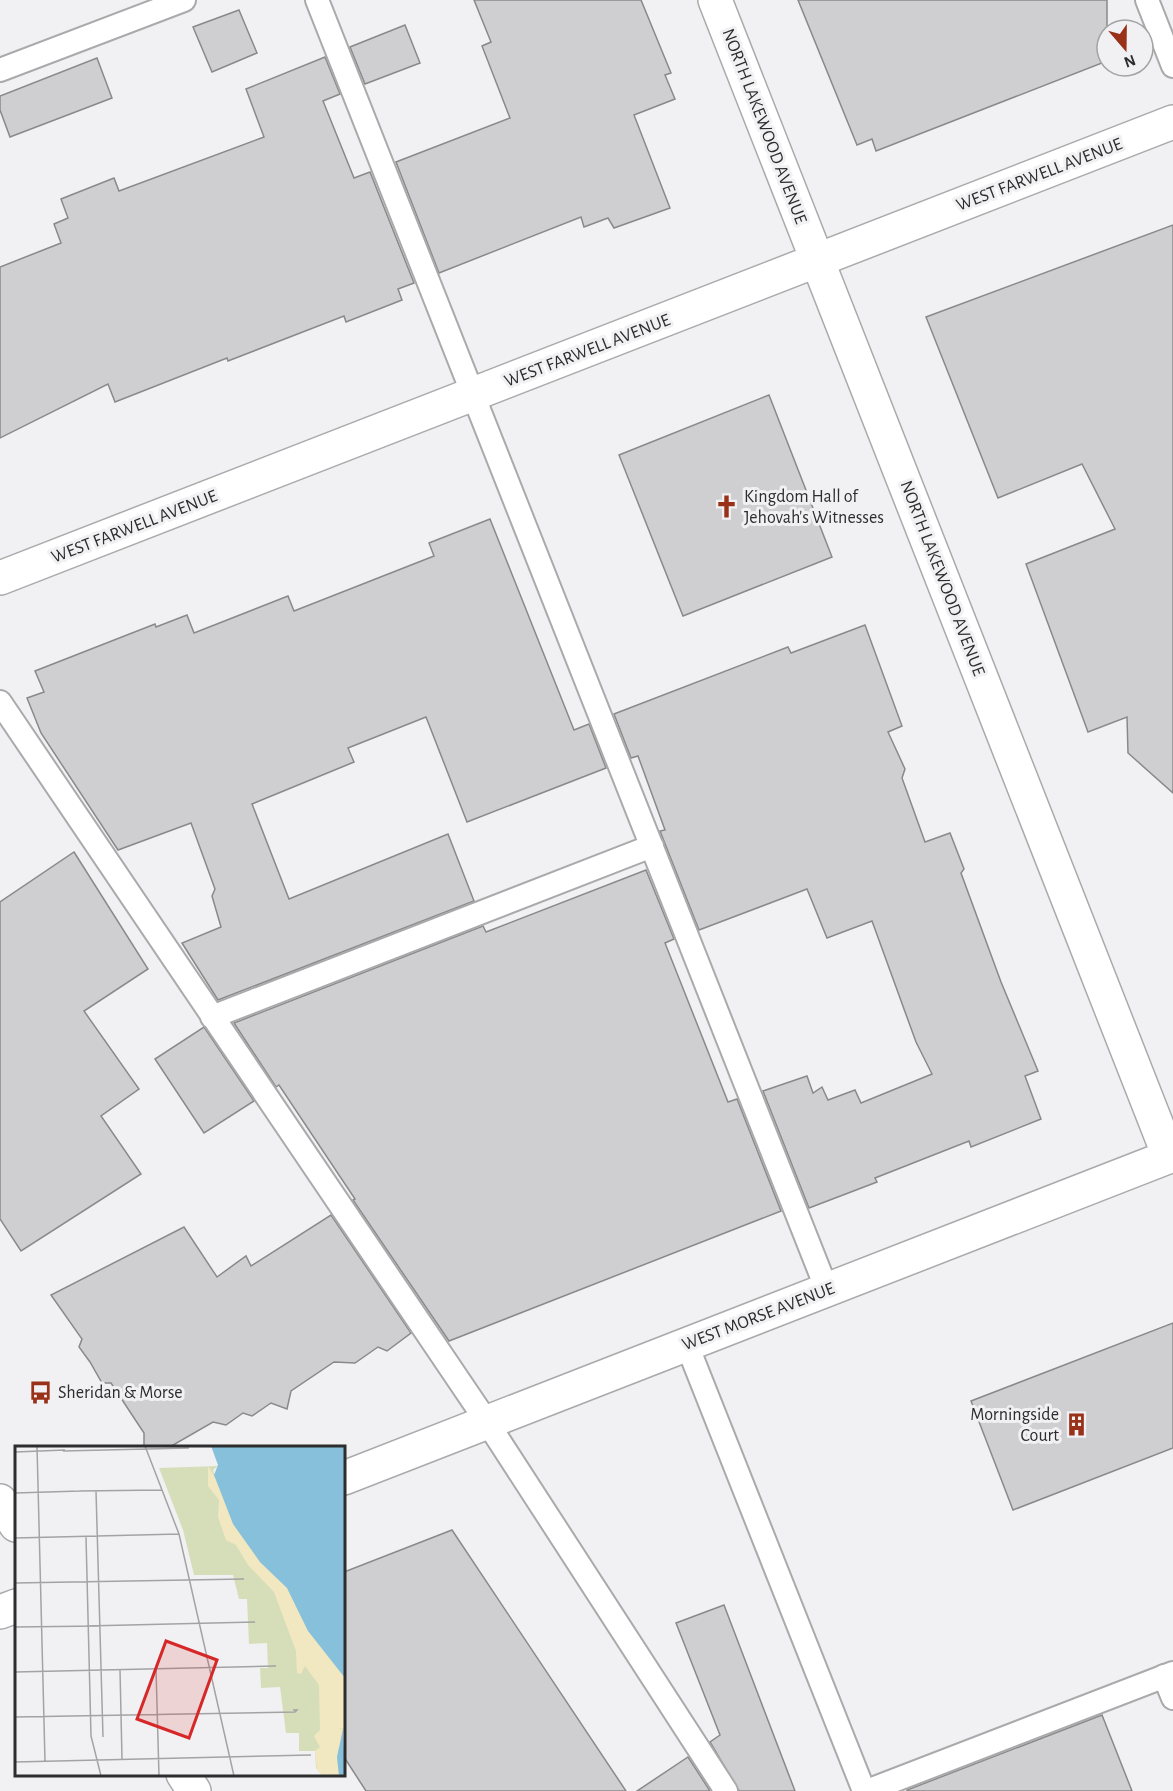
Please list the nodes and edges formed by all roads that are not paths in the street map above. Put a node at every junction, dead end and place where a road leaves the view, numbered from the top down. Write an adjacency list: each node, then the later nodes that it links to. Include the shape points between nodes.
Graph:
1 (184, 0): 6 (lane)
2 (317, 0): 9 (lane)
3 (716, 0): 8 (street, NORTH LAKEWOOD AVENUE)
4 (1147, 0): 5 (lane)
5 (1173, 66)
6 (0, 70)
7 (1173, 122): 8 (street, WEST FARWELL AVENUE)
8 (818, 261): 9 (street, WEST FARWELL AVENUE); 14 (street, NORTH LAKEWOOD AVENUE)
9 (473, 394): 10 (street, WEST FARWELL AVENUE); 12 (lane)
10 (0, 578)
11 (0, 702): 13 (lane)
12 (652, 846): 13 (lane); 15 (lane)
13 (212, 1017): 17 (lane)
14 (1171, 1156): 15 (street, WEST MORSE AVENUE)
15 (827, 1290): 16 (street, WEST MORSE AVENUE)
16 (687, 1345): 17 (street, WEST MORSE AVENUE); 28 (lane)
17 (487, 1422): 18 (street, WEST MORSE AVENUE); 27 (lane)
18 (345, 1478)
19 (0, 1501): 20 (street)
20 (15, 1524)
21 (15, 1606): 22 (street)
22 (0, 1612)
23 (1169, 1674): 24 (lane); 28 (lane)
24 (1173, 1698)
25 (184, 1776): 26 (street)
26 (194, 1791)
27 (726, 1791)
28 (865, 1791)

